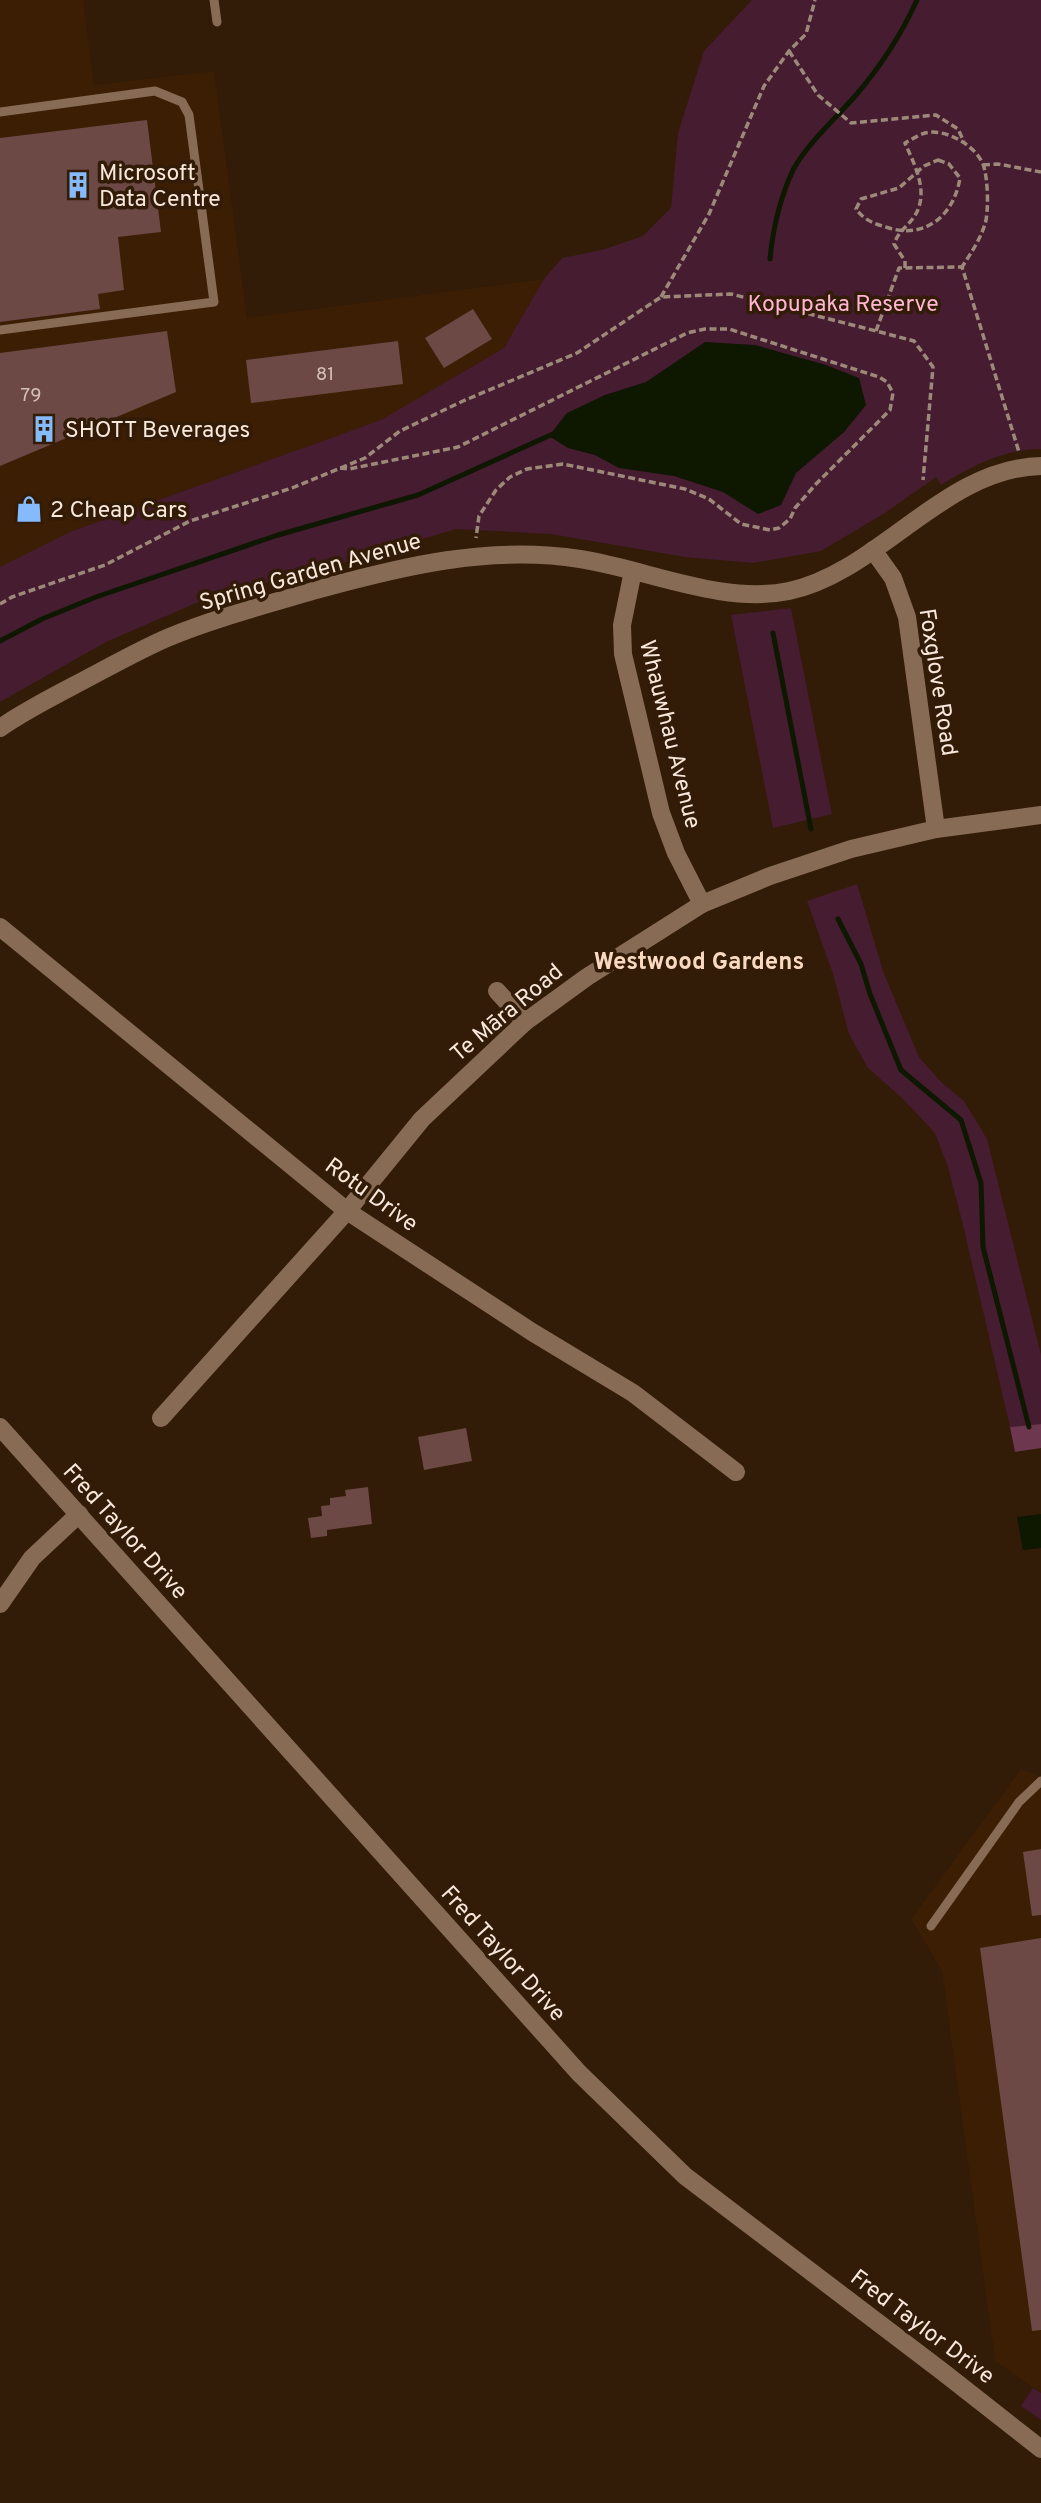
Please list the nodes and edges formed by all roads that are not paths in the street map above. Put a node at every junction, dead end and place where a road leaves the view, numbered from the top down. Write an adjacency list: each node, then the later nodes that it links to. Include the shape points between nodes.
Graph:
1 (214, 0): 2 (lane)
2 (217, 22)
3 (0, 112): 4 (lane, via 155,91 182,102 189,115 214,302)
4 (0, 330)
5 (1041, 467): 6 (street, Spring Garden Avenue, via 1022,467 982,480)
6 (873, 550): 7 (street, Spring Garden Avenue, via 823,579 789,591 766,593 740,593); 10 (street, Foxglove Road, via 893,578 907,617)
7 (633, 570): 8 (street, Spring Garden Avenue, via 580,559 524,555 436,560 391,570 270,603 168,638); 11 (street, Whauwhau Avenue, via 622,625 623,654 661,813)
8 (0, 728)
9 (1041, 815): 10 (street, Te Māra Road)
10 (936, 829): 11 (street, Te Māra Road, via 851,849)
11 (702, 904): 14 (street, Te Māra Road)
12 (0, 927): 15 (street, Rotu Drive)
13 (497, 991): 14 (street)
14 (524, 1022): 15 (street, Te Māra Road, via 422,1119)
15 (347, 1211): 16 (street, Te Māra Road); 18 (street, Rotu Drive, via 633,1393)
16 (161, 1418)
17 (0, 1427): 19 (street, Fred Taylor Drive)
18 (736, 1472)
19 (79, 1514): 20 (street, via 32,1558); 23 (street, Fred Taylor Drive, via 579,2073 685,2176)
20 (0, 1604)
21 (1041, 1781): 22 (lane, via 1019,1802)
22 (931, 1926)
23 (1040, 2446)

